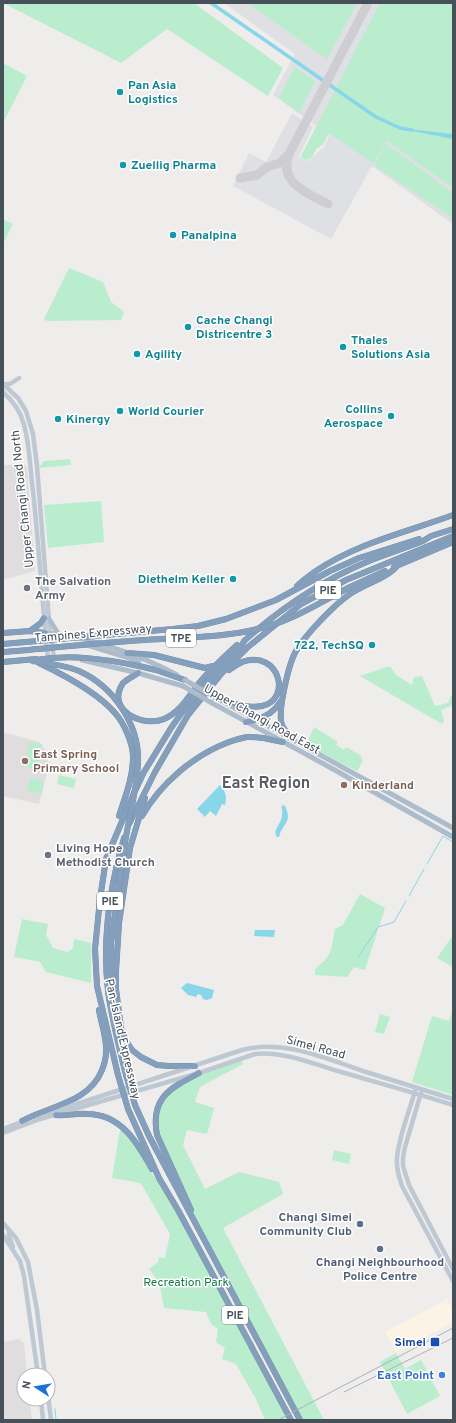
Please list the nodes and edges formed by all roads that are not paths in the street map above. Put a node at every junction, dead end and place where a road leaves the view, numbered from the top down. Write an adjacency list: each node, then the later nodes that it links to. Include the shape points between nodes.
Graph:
1 (19, 378): 2 (main road, via 10,384)
2 (3, 384): 11 (main road, Upper Changi Road North, via 18,398 26,411 33,434)
3 (3, 392): 11 (main road, Upper Changi Road North, via 19,412 26,433)
4 (453, 515): 10 (highway, via 346,553 301,581)
5 (453, 529): 6 (highway, Pan-Island Expressway / PIE)
6 (431, 536): 10 (highway, TPE, via 359,558); 17 (highway, Pan-Island Expressway / PIE, via 343,573 282,610)
7 (453, 536): 29 (highway, Pan-Island Expressway / PIE, via 346,580 301,604 248,647)
8 (453, 542): 9 (highway, Tampines Expressway / TPE)
9 (398, 566): 19 (highway, Tampines Expressway / TPE, bridge, via 266,627 221,635); 32 (highway, via 350,594 322,619 296,651)
10 (292, 591): 18 (highway, Tampines Expressway / TPE, bridge, via 258,608 198,626)
11 (46, 618): 12 (highway); 14 (main road, Upper Changi Road North); 15 (main road)
12 (30, 631): 13 (highway); 14 (highway)
13 (3, 633)
14 (48, 633): 15 (main road, Upper Changi Road East); 21 (main road, Upper Changi Road North); 22 (main road, Upper Changi Road North)
15 (59, 635): 16 (main road, Upper Changi Road East)
16 (70, 637): 20 (main road, Upper Changi Road East); 25 (main road, Upper Changi Road East, via 90,646)
17 (244, 641): 26 (highway); 46 (highway, Pan-Island Expressway / PIE, via 171,728 144,772)
18 (3, 644)
19 (3, 652)
20 (127, 653): 25 (main road, Upper Changi Road East); 26 (highway, via 154,655 206,668)
21 (48, 658): 22 (main road, Upper Changi Road East); 23 (highway); 27 (highway)
22 (54, 658): 28 (main road, Upper Changi Road East, via 81,660)
23 (32, 660): 24 (highway); 27 (highway); 30 (highway, bridge, via 53,657 105,659 139,666); 49 (highway, bridge, via 70,668 96,682 119,704 132,728 137,745 136,781 111,943)
24 (3, 662)
25 (150, 663): 30 (main road, Upper Changi Road East, via 164,668)
26 (215, 665): 28 (highway, via 178,710 159,720 144,720 130,716 120,704 119,698 124,682)
27 (58, 673): 46 (highway, via 97,697 116,713 130,741 133,756 131,776)
28 (138, 673): 30 (main road, Upper Changi Road East)
29 (221, 674): 31 (highway, via 242,662 255,660 268,664 276,671 280,680 273,700 264,706 242,706); 39 (highway, Pan-Island Expressway / PIE, via 188,715)
30 (184, 683): 31 (main road, Upper Changi Road East, bridge); 34 (main road, Upper Changi Road East, bridge, via 212,703)
31 (216, 698): 33 (main road, Upper Changi Road East)
32 (283, 698): 33 (highway, via 278,706); 37 (highway, via 280,716)
33 (258, 720): 34 (highway); 35 (main road, Upper Changi Road East)
34 (246, 722): 36 (main road, Upper Changi Road East)
35 (273, 729): 36 (main road); 37 (main road, Upper Changi Road East)
36 (272, 736): 38 (main road, Upper Changi Road East)
37 (292, 739): 40 (main road, Upper Changi Road East)
38 (284, 742): 42 (main road, Upper Changi Road East); 44 (highway, via 247,737 216,747 171,779)
39 (162, 761): 44 (highway); 51 (highway, Pan-Island Expressway / PIE, via 150,780 126,832 108,908 105,940 107,982)
40 (414, 805): 41 (main road, Upper Changi Road East); 42 (main road)
41 (424, 811): 43 (main road); 45 (main road, Upper Changi Road East)
42 (413, 814): 43 (main road, Upper Changi Road East)
43 (424, 820): 47 (main road, Upper Changi Road East)
44 (138, 822): 48 (highway, via 130,848)
45 (453, 828)
46 (115, 836): 50 (highway, Pan-Island Expressway / PIE, via 106,859 99,906 95,948)
47 (453, 837)
48 (118, 942): 49 (highway); 52 (highway, via 116,988 121,1028 126,1041 141,1058 150,1062 169,1066)
49 (112, 967): 51 (highway, via 113,999)
50 (97, 986): 62 (highway, via 106,1053 100,1076 94,1086 84,1094); 65 (highway, Pan-Island Expressway / PIE, bridge, via 122,1093)
51 (120, 1051): 68 (highway, Pan-Island Expressway / PIE, bridge, via 135,1105)
52 (195, 1066): 54 (main road, Simei Road, via 249,1048 279,1047 318,1056); 56 (main road, Simei Road)
53 (199, 1073): 56 (main road, Simei Road); 57 (main road, Simei Road, via 255,1054 271,1053); 68 (highway, via 182,1081 165,1095 159,1103 155,1124 157,1135 185,1194)
54 (416, 1088): 55 (main road, Simei Road); 57 (main road)
55 (422, 1090): 58 (main road); 59 (main road, Simei Road)
56 (127, 1091): 61 (main road); 62 (main road)
57 (414, 1093): 58 (main road, Simei Road); 72 (main road, via 400,1144 397,1169 402,1186)
58 (421, 1095): 60 (main road, Simei Road); 71 (main road, via 405,1146 403,1166 409,1185)
59 (453, 1100): 60 (main road)
60 (453, 1105)
61 (56, 1115): 64 (main road); 65 (highway, via 91,1114 112,1119 137,1143)
62 (22, 1121): 63 (main road)
63 (3, 1129)
64 (3, 1133)
65 (159, 1178): 79 (highway, Pan-Island Expressway / PIE)
66 (3, 1223): 67 (main road)
67 (9, 1231): 70 (main road); 74 (main road, via 16,1238 28,1262)
68 (199, 1232): 80 (highway, Pan-Island Expressway / PIE)
69 (3, 1235): 70 (main road)
70 (14, 1250): 73 (main road, via 24,1276)
71 (453, 1269)
72 (453, 1281)
73 (37, 1367)
74 (44, 1367)
75 (42, 1407): 77 (main road)
76 (49, 1407): 78 (main road)
77 (43, 1420)
78 (51, 1420)
79 (291, 1420)
80 (300, 1420)

